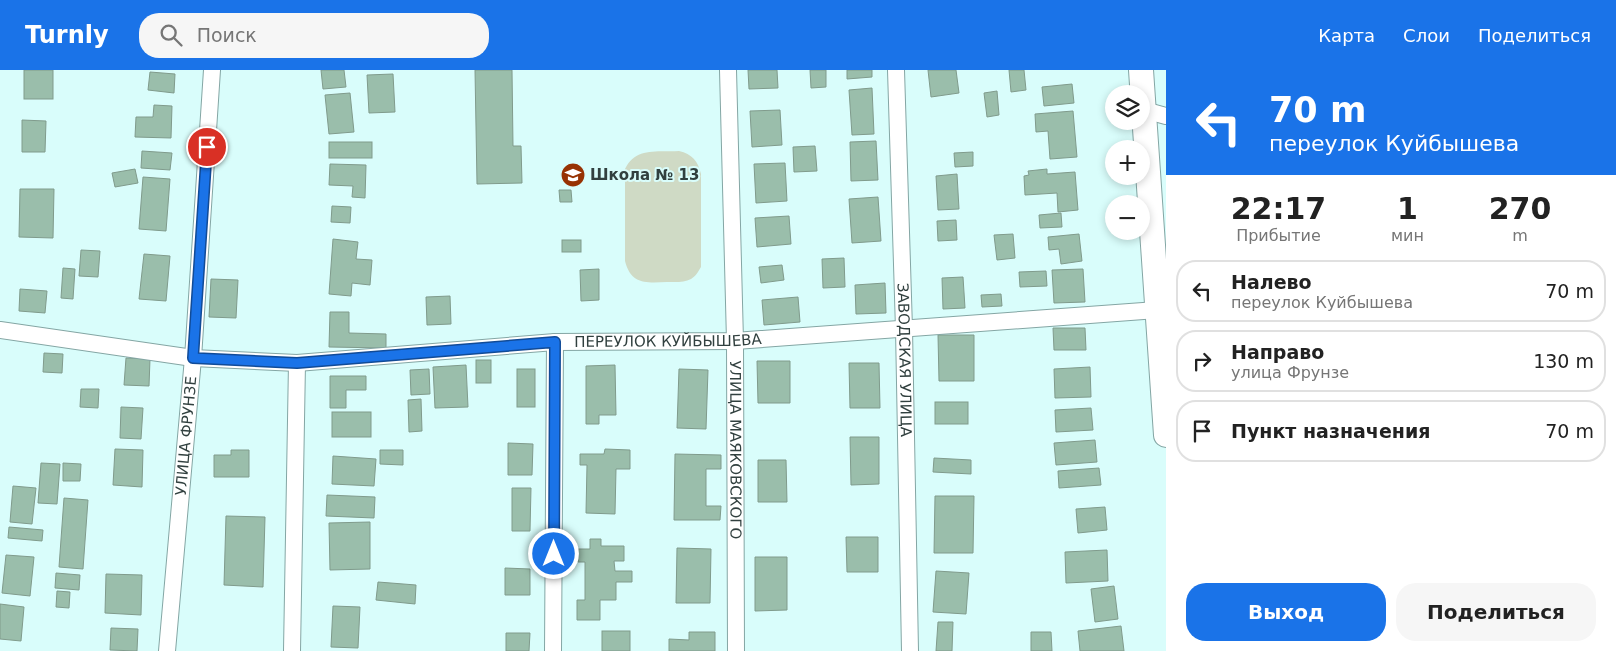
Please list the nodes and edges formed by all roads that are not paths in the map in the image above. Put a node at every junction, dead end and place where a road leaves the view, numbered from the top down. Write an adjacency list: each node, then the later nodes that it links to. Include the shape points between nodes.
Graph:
1 (212, 70): 11 (street, УЛИЦА ФРУНЗЕ)
2 (728, 70): 9 (street, УЛИЦА МАЯКОВСКОГО)
3 (896, 70): 7 (street, ЗАВОДСКАЯ УЛИЦА)
4 (1141, 70): 5 (street)
5 (1155, 113): 6 (street)
6 (1157, 310): 7 (street, ПЕРЕУЛОК КУЙБЫШЕВА); 13 (street)
7 (904, 329): 9 (street, ПЕРЕУЛОК КУЙБЫШЕВА); 18 (street, ЗАВОДСКАЯ УЛИЦА)
8 (0, 330): 11 (street, ПЕРЕУЛОК КУЙБЫШЕВА)
9 (735, 341): 10 (street, ПЕРЕУЛОК КУЙБЫШЕВА); 17 (street, УЛИЦА МАЯКОВСКОГО)
10 (555, 342): 12 (street, ПЕРЕУЛОК КУЙБЫШЕВА); 16 (street)
11 (193, 358): 12 (street, ПЕРЕУЛОК КУЙБЫШЕВА); 14 (street, УЛИЦА ФРУНЗЕ)
12 (297, 363): 15 (street)
13 (1166, 435)
14 (167, 651)
15 (292, 651)
16 (553, 651)
17 (736, 651)
18 (910, 651)

